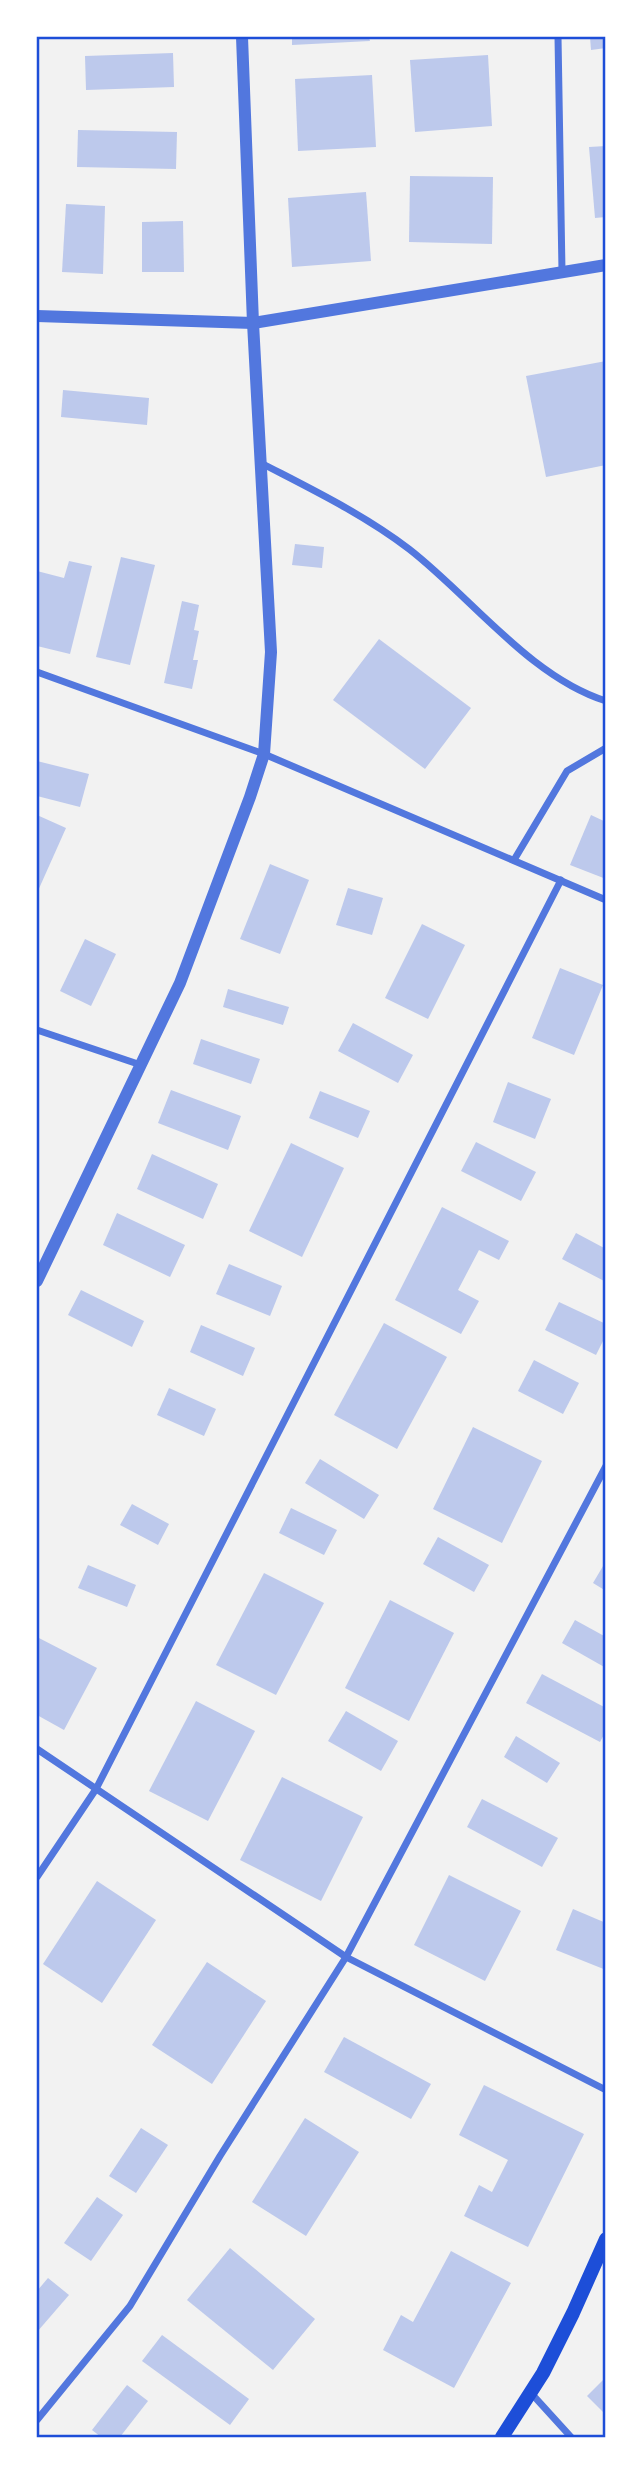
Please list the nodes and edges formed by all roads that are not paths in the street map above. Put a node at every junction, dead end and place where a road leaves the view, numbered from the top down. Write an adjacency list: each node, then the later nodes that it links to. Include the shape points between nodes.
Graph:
1 (243, 37): 6 (street)
2 (558, 37): 4 (street)
3 (606, 265): 4 (street)
4 (562, 271): 6 (street)
5 (37, 316): 6 (street)
6 (253, 323): 7 (street)
7 (261, 462): 9 (street, via 350,509 409,549 547,671 583,694); 11 (street, via 271,652)
8 (37, 672): 11 (street)
9 (606, 701)
10 (606, 748): 12 (street, via 567,771)
11 (264, 754): 12 (street); 16 (street, via 180,983)
12 (514, 860): 13 (street)
13 (561, 880): 14 (street); 20 (street)
14 (606, 900)
15 (37, 1030): 16 (street)
16 (141, 1065): 17 (street)
17 (37, 1281)
18 (606, 1466): 22 (street)
19 (37, 1749): 20 (street)
20 (96, 1788): 21 (street); 22 (street)
21 (37, 1877)
22 (346, 1957): 23 (street); 26 (street, via 130,2306)
23 (606, 2090)
24 (606, 2239): 25 (main road)
25 (531, 2393): 27 (main road); 28 (street)
26 (37, 2420)
27 (502, 2437)
28 (571, 2437)

